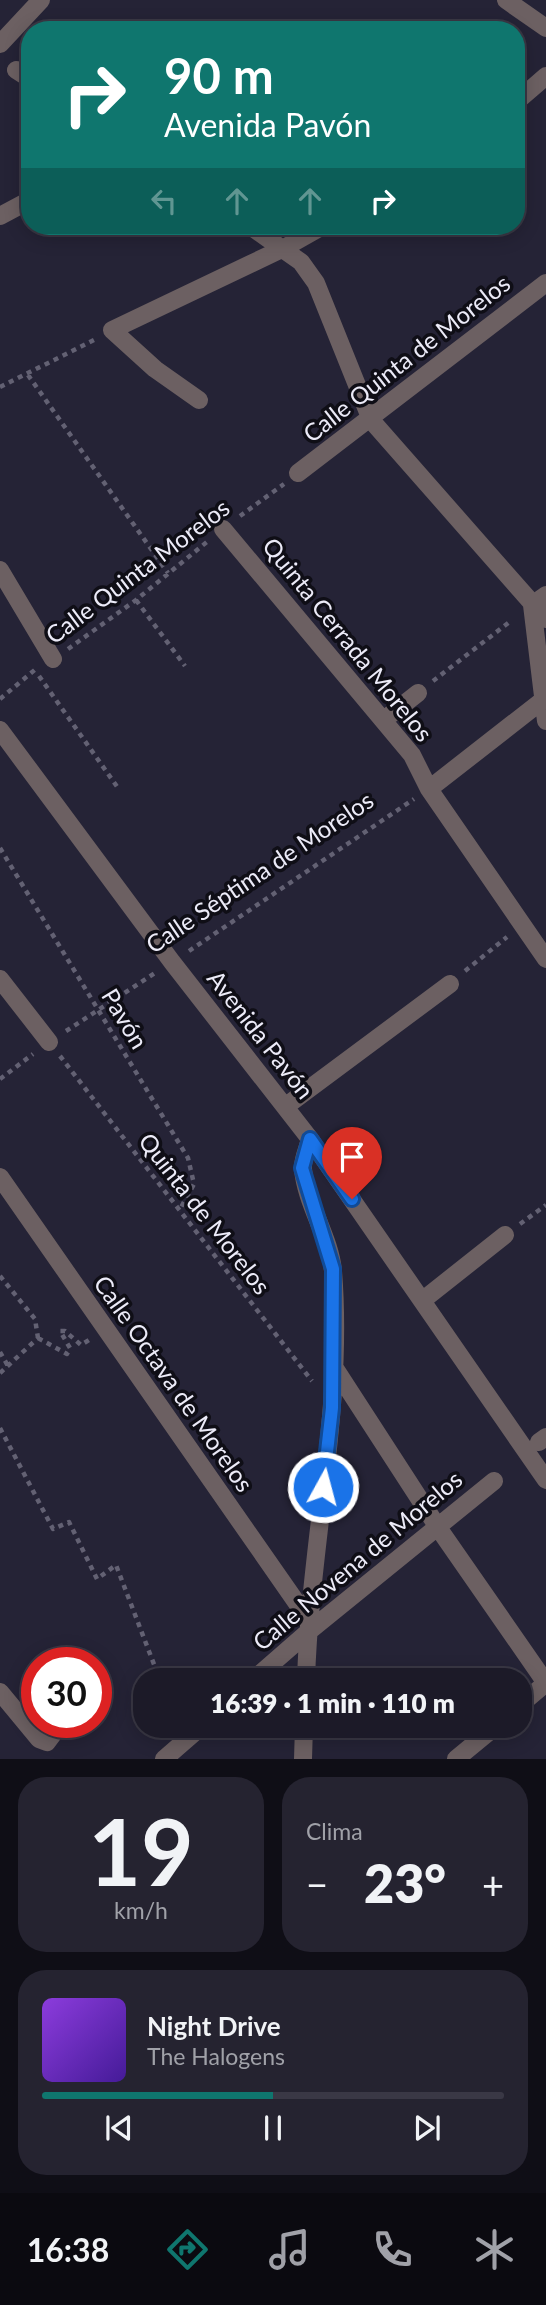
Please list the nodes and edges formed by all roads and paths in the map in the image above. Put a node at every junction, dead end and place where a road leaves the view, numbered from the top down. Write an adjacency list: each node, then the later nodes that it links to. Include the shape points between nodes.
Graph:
1 (41, 0): 4 (street)
2 (506, 0): 5 (street)
3 (21, 21): 6 (street)
4 (21, 21)
5 (546, 28)
6 (0, 44)
7 (546, 76): 8 (street)
8 (525, 94)
9 (21, 205): 10 (street)
10 (0, 216)
11 (264, 235): 13 (street)
12 (307, 235): 13 (street)
13 (284, 248): 15 (street); 19 (street, via 316,283)
14 (546, 283): 19 (street, Calle Quinta de Morelos)
15 (112, 330): 16 (path); 18 (street)
16 (28, 374): 17 (path); 23 (path)
17 (0, 387)
18 (199, 400)
19 (371, 420): 20 (street, Calle Quinta de Morelos); 25 (street)
20 (298, 473): 21 (path, Calle Quinta Morelos)
21 (223, 529): 23 (path, Calle Quinta Morelos); 33 (street, Quinta Cerrada Morelos)
22 (0, 570): 27 (street)
23 (168, 573): 24 (path, Calle Quinta Morelos)
24 (136, 600): 27 (path, Calle Quinta Morelos); 28 (path)
25 (539, 600): 26 (street); 30 (path); 32 (street)
26 (546, 620)
27 (53, 659): 29 (path, Calle Quinta Morelos)
28 (185, 666)
29 (34, 670): 31 (path, Calle Quinta Morelos); 36 (path)
30 (418, 693): 33 (street)
31 (0, 699)
32 (543, 700): 34 (street); 37 (street)
33 (384, 719): 37 (street, Quinta Cerrada Morelos, via 412,755)
34 (546, 721)
35 (0, 730): 41 (street, Avenida Pavón)
36 (118, 788)
37 (429, 789): 39 (street, Quinta Cerrada Morelos); 41 (path, Calle Séptima de Morelos)
38 (0, 848): 44 (path, Pavón)
39 (524, 924): 40 (street, Quinta Cerrada Morelos); 43 (path)
40 (546, 959)
41 (172, 962): 44 (path, Calle Séptima de Morelos); 47 (street, Avenida Pavón)
42 (0, 979): 45 (street)
43 (450, 984): 47 (street)
44 (99, 1010): 45 (path, Calle Séptima de Morelos); 51 (path, Pavón, via 188,1158 194,1184)
45 (48, 1042): 46 (path, Calle Séptima de Morelos); 51 (path, Quinta de Morelos)
46 (0, 1079)
47 (286, 1106): 48 (street, Avenida Pavón)
48 (310, 1139): 54 (street, Avenida Pavón); 59 (street, via 302,1168 333,1269)
49 (0, 1177): 55 (street, Calle Octava de Morelos)
50 (546, 1205): 52 (path)
51 (179, 1211): 61 (path, Quinta de Morelos)
52 (505, 1235): 54 (street)
53 (0, 1276): 56 (path, via 35,1319)
54 (423, 1300): 63 (street, Avenida Pavón)
55 (97, 1318): 56 (path, via 85,1326 92,1335 88,1343 81,1345 60,1331 70,1348 67,1354); 66 (street, Calle Octava de Morelos)
56 (38, 1338): 58 (path)
57 (0, 1352): 58 (path)
58 (8, 1366): 60 (path)
59 (334, 1366): 61 (street); 65 (street)
60 (0, 1373)
61 (332, 1408): 66 (street)
62 (0, 1428): 67 (path, via 53,1529 69,1522 97,1579 116,1565)
63 (546, 1480)
64 (494, 1481): 65 (street, Calle Novena de Morelos)
65 (437, 1526): 66 (street, Calle Novena de Morelos); 70 (street)
66 (308, 1625): 68 (street, Calle Novena de Morelos); 69 (street)
67 (155, 1668)
68 (265, 1668)
69 (306, 1668)
70 (546, 1683): 72 (street)
71 (0, 1692): 73 (street)
72 (532, 1695)
73 (21, 1717)
74 (188, 1738): 78 (street)
75 (304, 1738): 79 (street)
76 (483, 1738): 77 (street)
77 (463, 1757)
78 (164, 1759)
79 (303, 1759)

